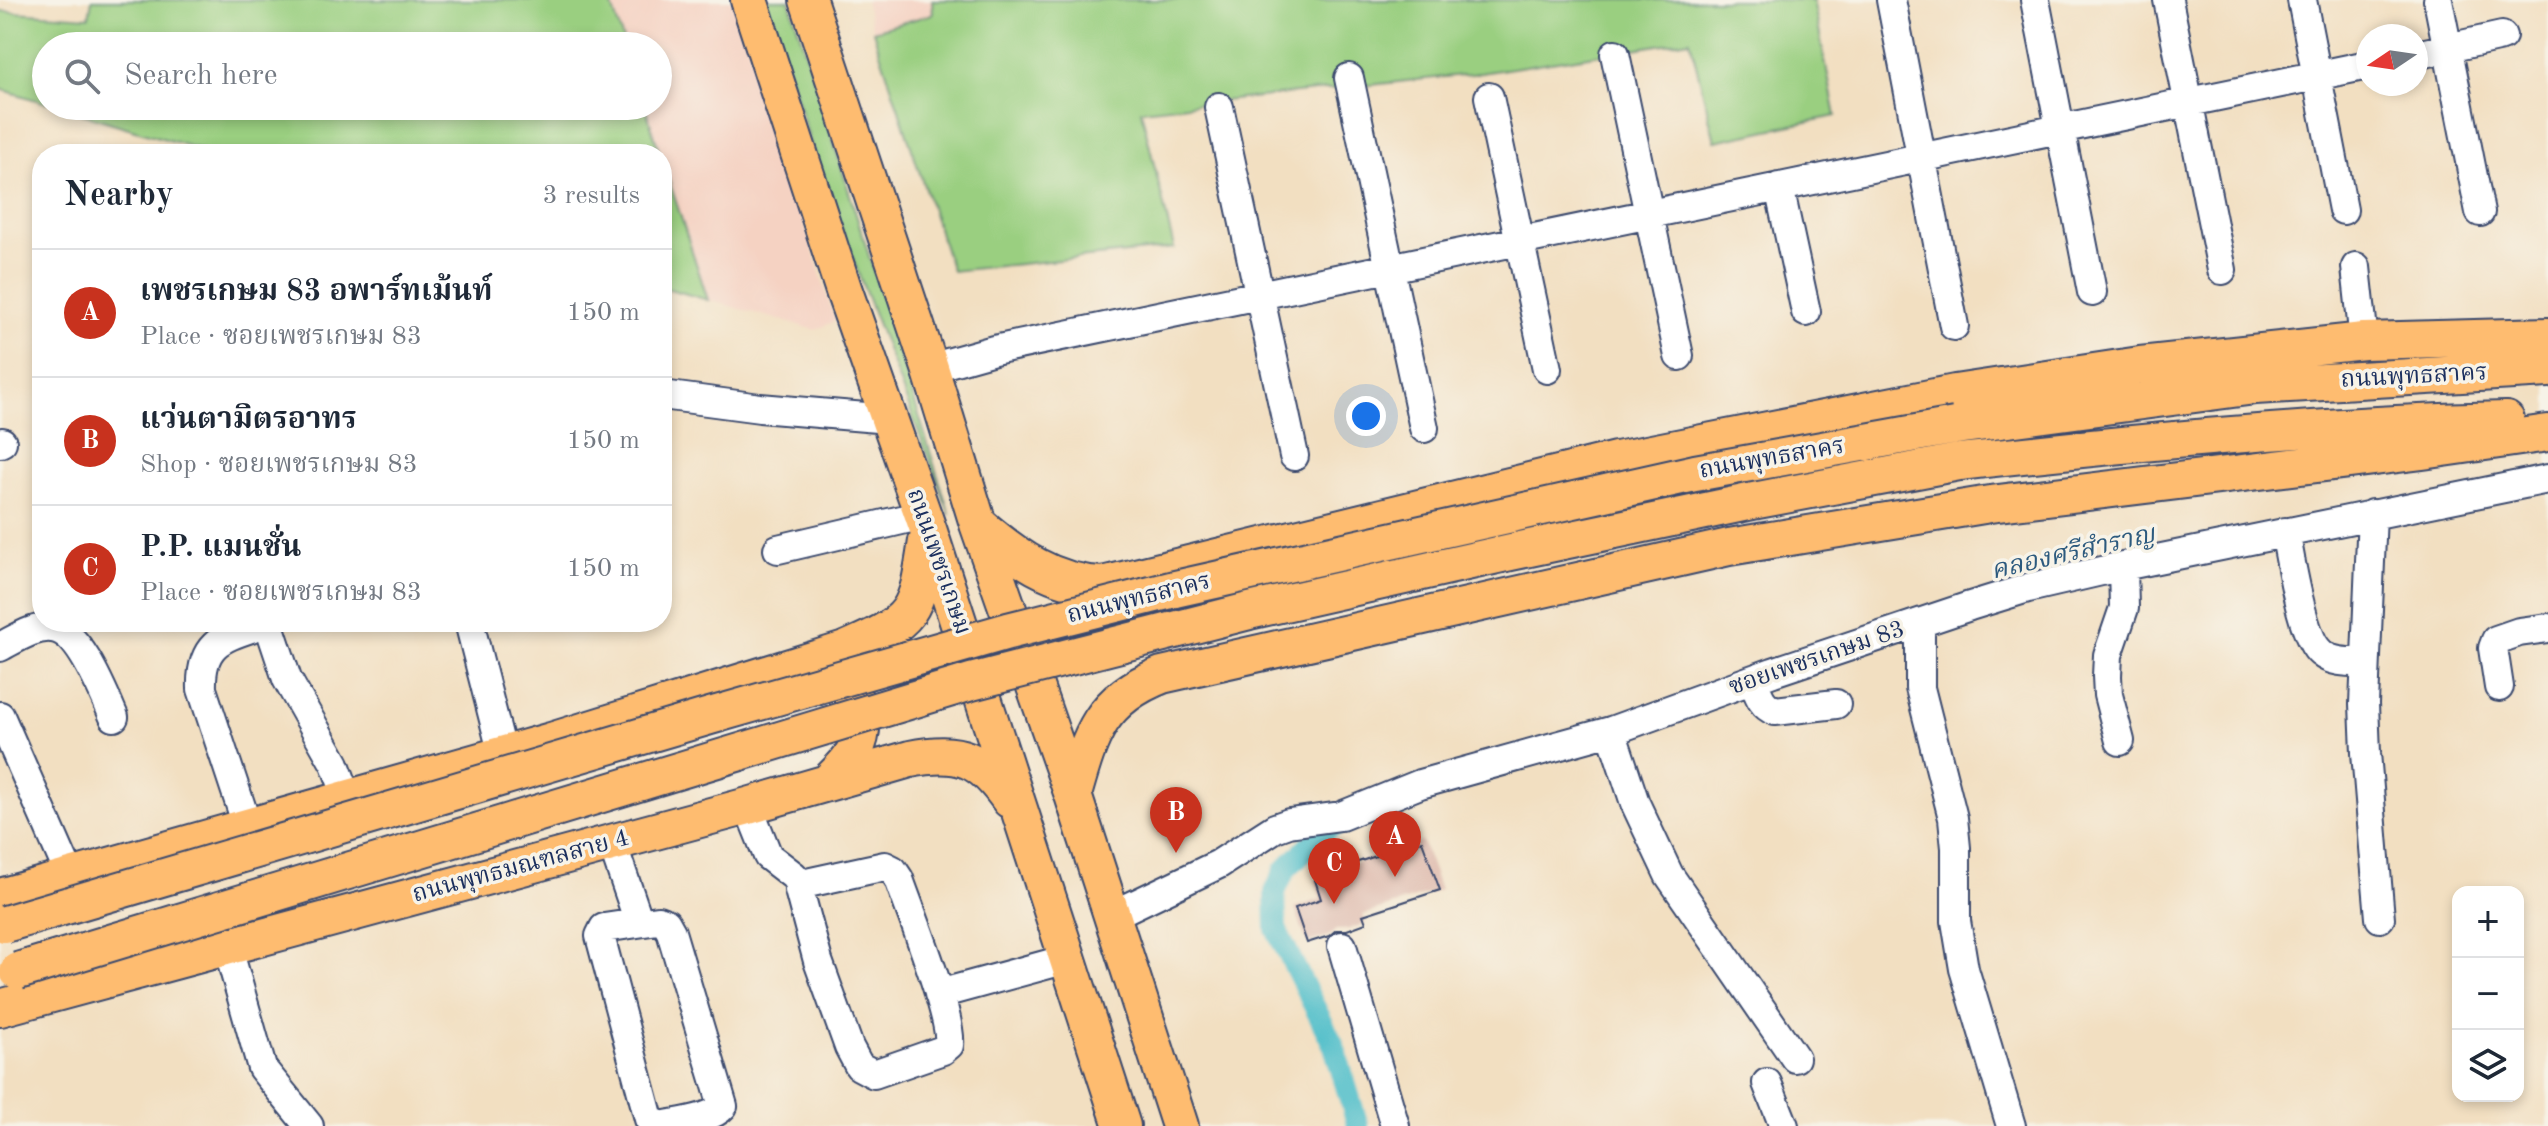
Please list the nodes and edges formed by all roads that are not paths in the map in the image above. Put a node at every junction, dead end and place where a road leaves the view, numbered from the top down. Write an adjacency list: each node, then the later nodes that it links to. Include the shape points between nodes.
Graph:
1 (749, 0): 39 (main road, ถนนเพชรเกษม)
2 (808, 0): 35 (main road, ถนนเพชรเกษม)
3 (1891, 0): 19 (street)
4 (2035, 0): 18 (street)
5 (2168, 0): 16 (street)
6 (2302, 0): 13 (street)
7 (2438, 0): 9 (street)
8 (2502, 36): 9 (street)
9 (2447, 49): 10 (street); 22 (street)
10 (2428, 53)
11 (1615, 54): 23 (street)
12 (2356, 67): 13 (street)
13 (2316, 75): 16 (street); 21 (street)
14 (1349, 78): 26 (street)
15 (1489, 97): 24 (street)
16 (2190, 101): 18 (street); 27 (street)
17 (1219, 107): 29 (street)
18 (2060, 129): 19 (street); 28 (street)
19 (1921, 157): 20 (street); 31 (street)
20 (1779, 187): 23 (street); 30 (street)
21 (2343, 210)
22 (2480, 212)
23 (1649, 214): 24 (street); 34 (street)
24 (1519, 242): 26 (street); 36 (street)
25 (2356, 267): 33 (street)
26 (1391, 269): 29 (street); 41 (street)
27 (2222, 270)
28 (2092, 292)
29 (1260, 297): 35 (street, via 994,350); 43 (street)
30 (1806, 312)
31 (1954, 326)
32 (2548, 336): 33 (main road)
33 (2364, 341): 49 (main road, via 2140,365 1955,393 1616,460)
34 (1679, 356)
35 (930, 368): 47 (main road, ถนนเพชรเกษม)
36 (1547, 369)
37 (2548, 369): 83 (main road, ถนนพุทธสาคร, bridge, via 2255,386 1955,426 1680,476 1008,631)
38 (672, 396): 39 (street)
39 (889, 419): 46 (main road, ถนนเพชรเกษม)
40 (2548, 419): 64 (main road, ถนนพุทธสาคร, bridge, via 2406,422 1959,462 1465,563)
41 (1424, 428)
42 (2548, 433): 60 (main road, via 1990,504 1744,544)
43 (1294, 456)
44 (2548, 479): 45 (street, ซอยเพชรเกษม 83)
45 (2372, 514): 48 (street, ซอยเพชรเกษม 83); 62 (street)
46 (926, 524): 50 (street); 63 (main road, via 917,600 897,624 877,637); 77 (main road, ถนนเพชรเกษม)
47 (978, 524): 49 (main road, via 1012,553 1081,585 1103,585); 74 (main road, ถนนเพชรเกษม)
48 (2285, 532): 51 (street, ซอยเพชรเกษม 83); 62 (street, via 2312,643 2330,659)
49 (1282, 541): 60 (main road, via 1236,571 1232,608 1248,633 1274,642)
50 (778, 549)
51 (2123, 566): 52 (street, ซอยเพชรเกษม 83, via 2028,588); 71 (street, via 2124,608 2108,655 2107,676)
52 (1920, 624): 65 (street, ซอยเพชรเกษม 83); 99 (street, via 1920,688 1953,818 1956,921 1964,969)
53 (2548, 628): 66 (street, via 2496,640)
54 (32, 631): 61 (street)
55 (65, 632): 69 (street, via 76,643)
56 (241, 632): 59 (street, via 225,638)
57 (271, 632): 75 (street, via 287,679 335,764)
58 (472, 632): 72 (street)
59 (210, 634): 78 (street, via 201,668 202,689)
60 (1300, 642): 74 (main road, via 1136,685 1114,702 1094,732)
61 (0, 647)
62 (2364, 662): 84 (street)
63 (797, 667): 72 (main road); 73 (main road, via 836,676 859,704 857,748)
64 (1020, 670): 89 (main road, ถนนพุทธมณฑลสาย 4, bridge)
65 (1753, 680): 67 (street, via 1762,702 1775,711); 70 (street, ซอยเพชรเกษม 83)
66 (2499, 687)
67 (1836, 704)
68 (0, 716): 80 (street)
69 (114, 717)
70 (1611, 731): 82 (street, ซอยเพชรเกษม 83, via 1420,784 1341,816 1275,828 1219,864); 92 (street, via 1635,803 1669,875)
71 (2120, 741)
72 (503, 755): 75 (main road)
73 (827, 783): 76 (main road, ถนนพุทธมณฑลสาย 4); 77 (main road, ถนนพุทธมณฑลสาย 4, via 910,759 957,755 996,779)
74 (1073, 795): 82 (main road, ถนนเพชรเกษม)
75 (348, 799): 78 (main road)
76 (748, 806): 79 (main road, ถนนพุทธมณฑลสาย 4); 81 (street, via 768,856)
77 (1020, 815): 88 (main road, ถนนเพชรเกษม)
78 (248, 828): 80 (main road)
79 (612, 843): 85 (street); 86 (main road, ถนนพุทธมณฑลสาย 4)
80 (71, 878): 83 (main road)
81 (801, 887): 90 (street, via 872,868 893,870); 90 (street, via 800,901 818,961 849,1047 864,1071 874,1074 949,1045)
82 (1113, 915): 96 (main road, ถนนเพชรเกษม)
83 (2, 916)
84 (2380, 918)
85 (639, 922): 85 (street, via 604,928 600,936 649,1119 660,1126 720,1110 723,1099 671,932 658,920)
86 (227, 945): 91 (main road, ถนนพุทธมณฑลสาย 4); 94 (street, via 262,1068)
87 (1342, 946): 97 (street)
88 (1067, 959): 90 (street); 95 (main road, ถนนเพชรเกษม)
89 (9, 974)
90 (939, 994)
91 (0, 1008)
92 (1795, 1058)
93 (1767, 1083): 98 (street)
94 (309, 1126)
95 (1122, 1126)
96 (1180, 1126)
97 (1395, 1126)
98 (1784, 1126)
99 (2011, 1126)

